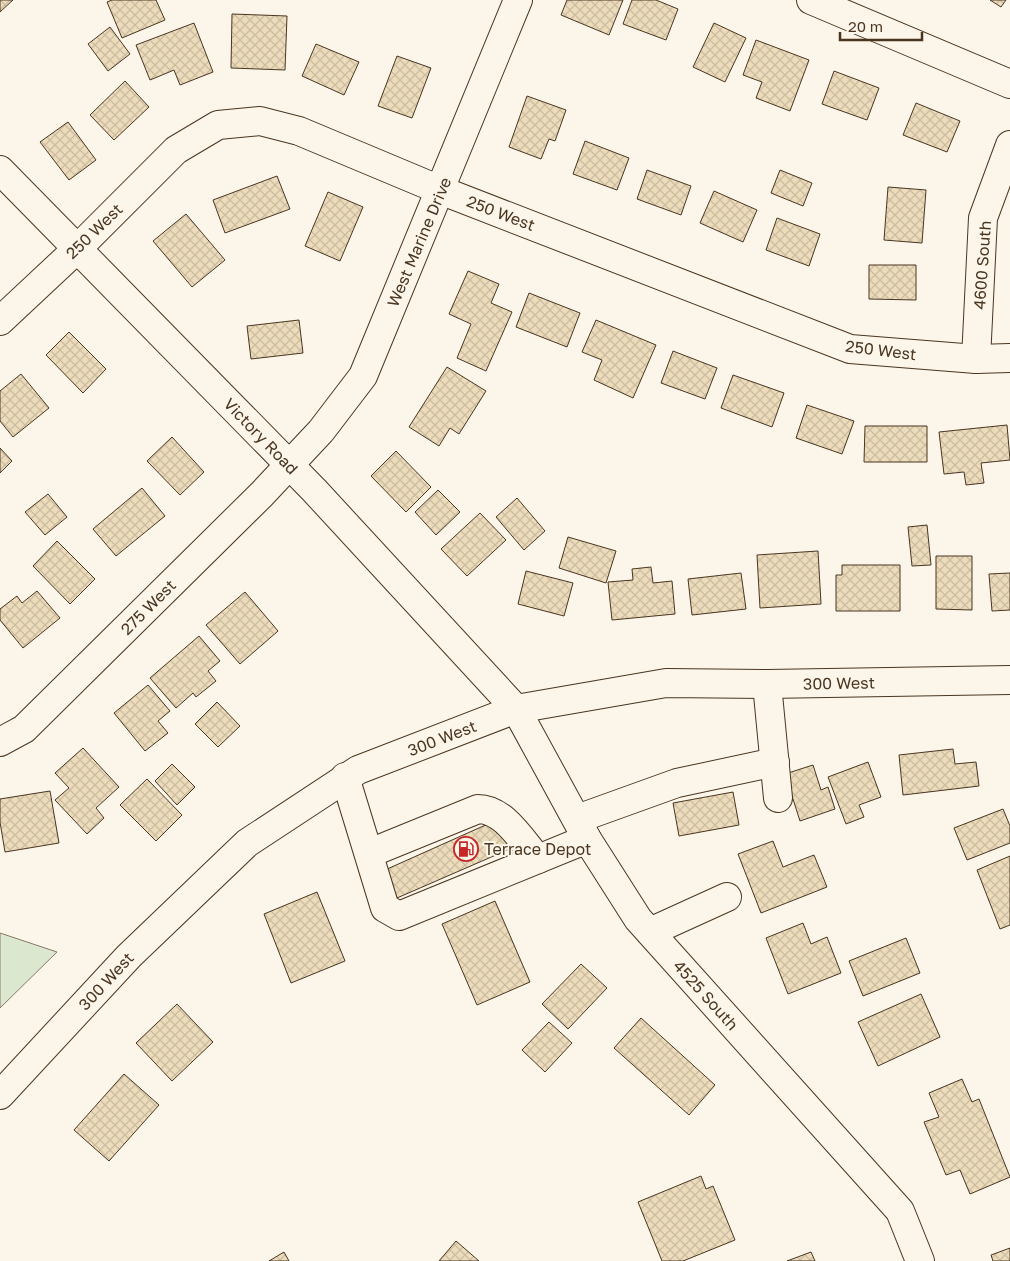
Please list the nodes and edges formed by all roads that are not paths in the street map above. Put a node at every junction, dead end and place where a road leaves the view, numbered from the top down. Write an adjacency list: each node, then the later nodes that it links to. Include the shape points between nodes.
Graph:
1 (518, 0): 6 (street, West Marine Drive)
2 (811, 0): 3 (street)
3 (1010, 84)
4 (1010, 145): 10 (street, 4600 South, via 983,218)
5 (0, 170): 7 (street, Victory Road)
6 (440, 190): 7 (street, 250 West, via 299,131 260,121 218,125 176,150); 10 (street, 250 West, via 850,349); 11 (street, West Marine Drive, via 363,376 321,431)
7 (78, 248): 8 (street, 250 West); 11 (street, Victory Road)
8 (0, 321)
9 (1010, 358): 10 (street, 250 West)
10 (976, 360)
11 (288, 464): 14 (street, Victory Road); 15 (street, 275 West, via 262,494 24,729)
12 (1010, 680): 13 (street, 300 West)
13 (767, 684): 14 (street, 300 West, via 666,682); 16 (street)
14 (516, 709): 17 (street, 300 West); 19 (street, 4525 South)
15 (0, 742)
16 (775, 762): 18 (street); 19 (street, via 677,783)
17 (345, 777): 20 (street); 24 (street, 300 West, via 247,843 129,956)
18 (778, 798)
19 (582, 829): 21 (street); 23 (street, 4525 South, via 638,920)
20 (370, 853): 21 (street, via 478,809 486,809 497,813); 21 (street, via 385,908 399,916)
21 (538, 859)
22 (727, 897): 23 (street)
23 (650, 932): 25 (street, 4525 South, via 900,1212)
24 (0, 1095)
25 (920, 1261)

